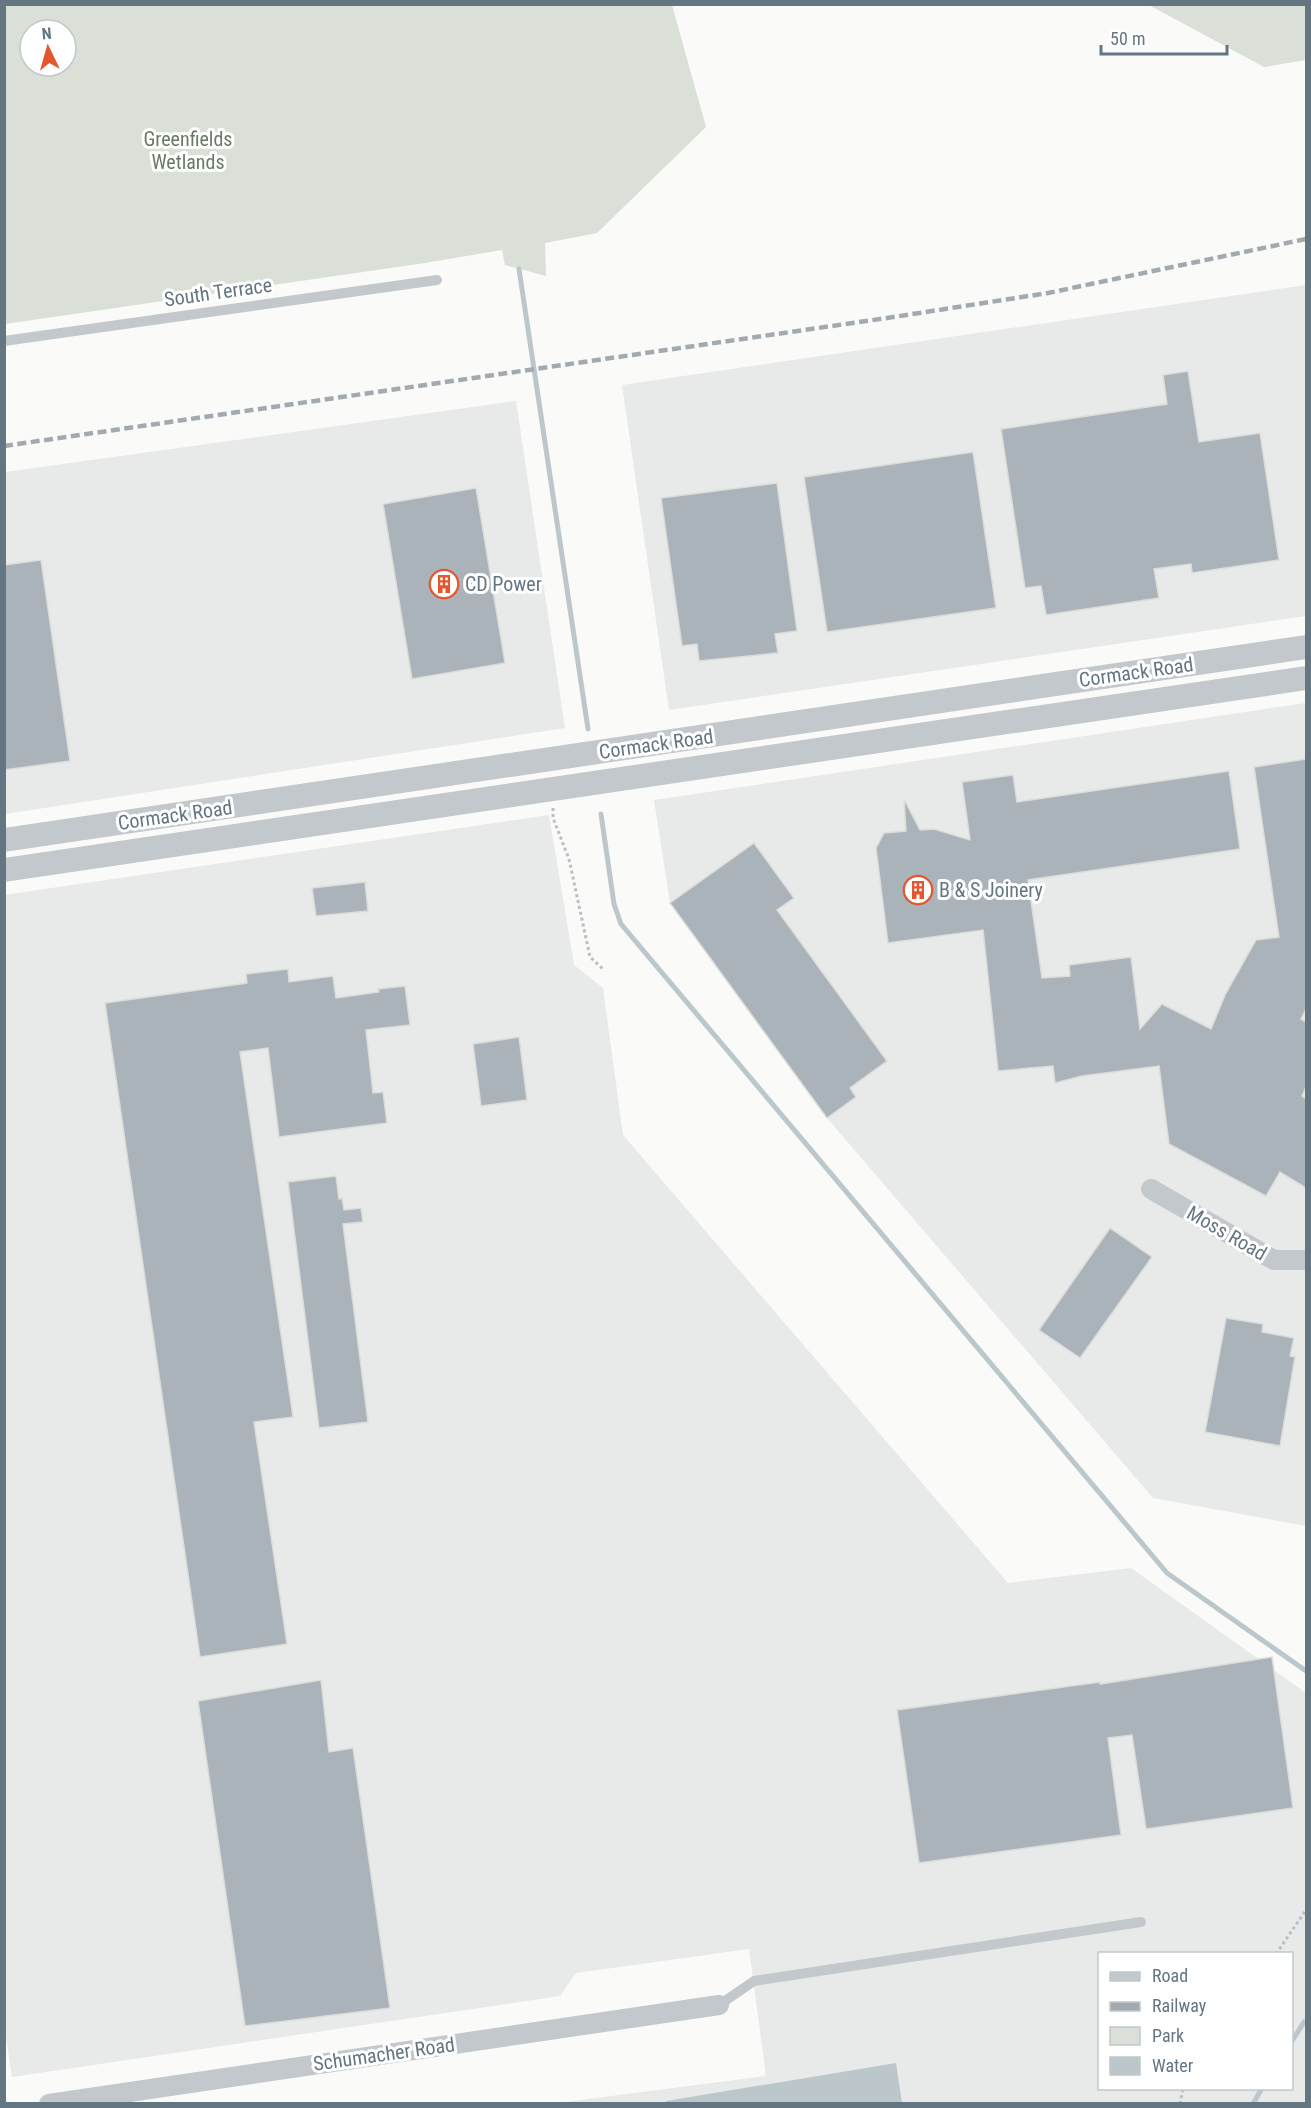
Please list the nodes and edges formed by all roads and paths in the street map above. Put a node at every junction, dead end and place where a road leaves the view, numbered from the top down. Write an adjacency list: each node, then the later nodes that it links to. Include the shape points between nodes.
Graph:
1 (437, 280): 2 (lane, South Terrace)
2 (4, 341)
3 (1306, 647): 6 (street, Cormack Road)
4 (1306, 678): 5 (street, Cormack Road)
5 (553, 789): 7 (street, Cormack Road); 8 (path, via 553,818 569,859 590,957)
6 (4, 840)
7 (4, 870)
8 (603, 969)
9 (1151, 1189): 10 (street, Moss Road, via 1274,1260)
10 (1306, 1260)
11 (1306, 1910): 13 (path)
12 (1141, 1922): 14 (lane, via 754,1981)
13 (1277, 1952)
14 (719, 2005): 15 (street, Schumacher Road)
15 (49, 2103)

